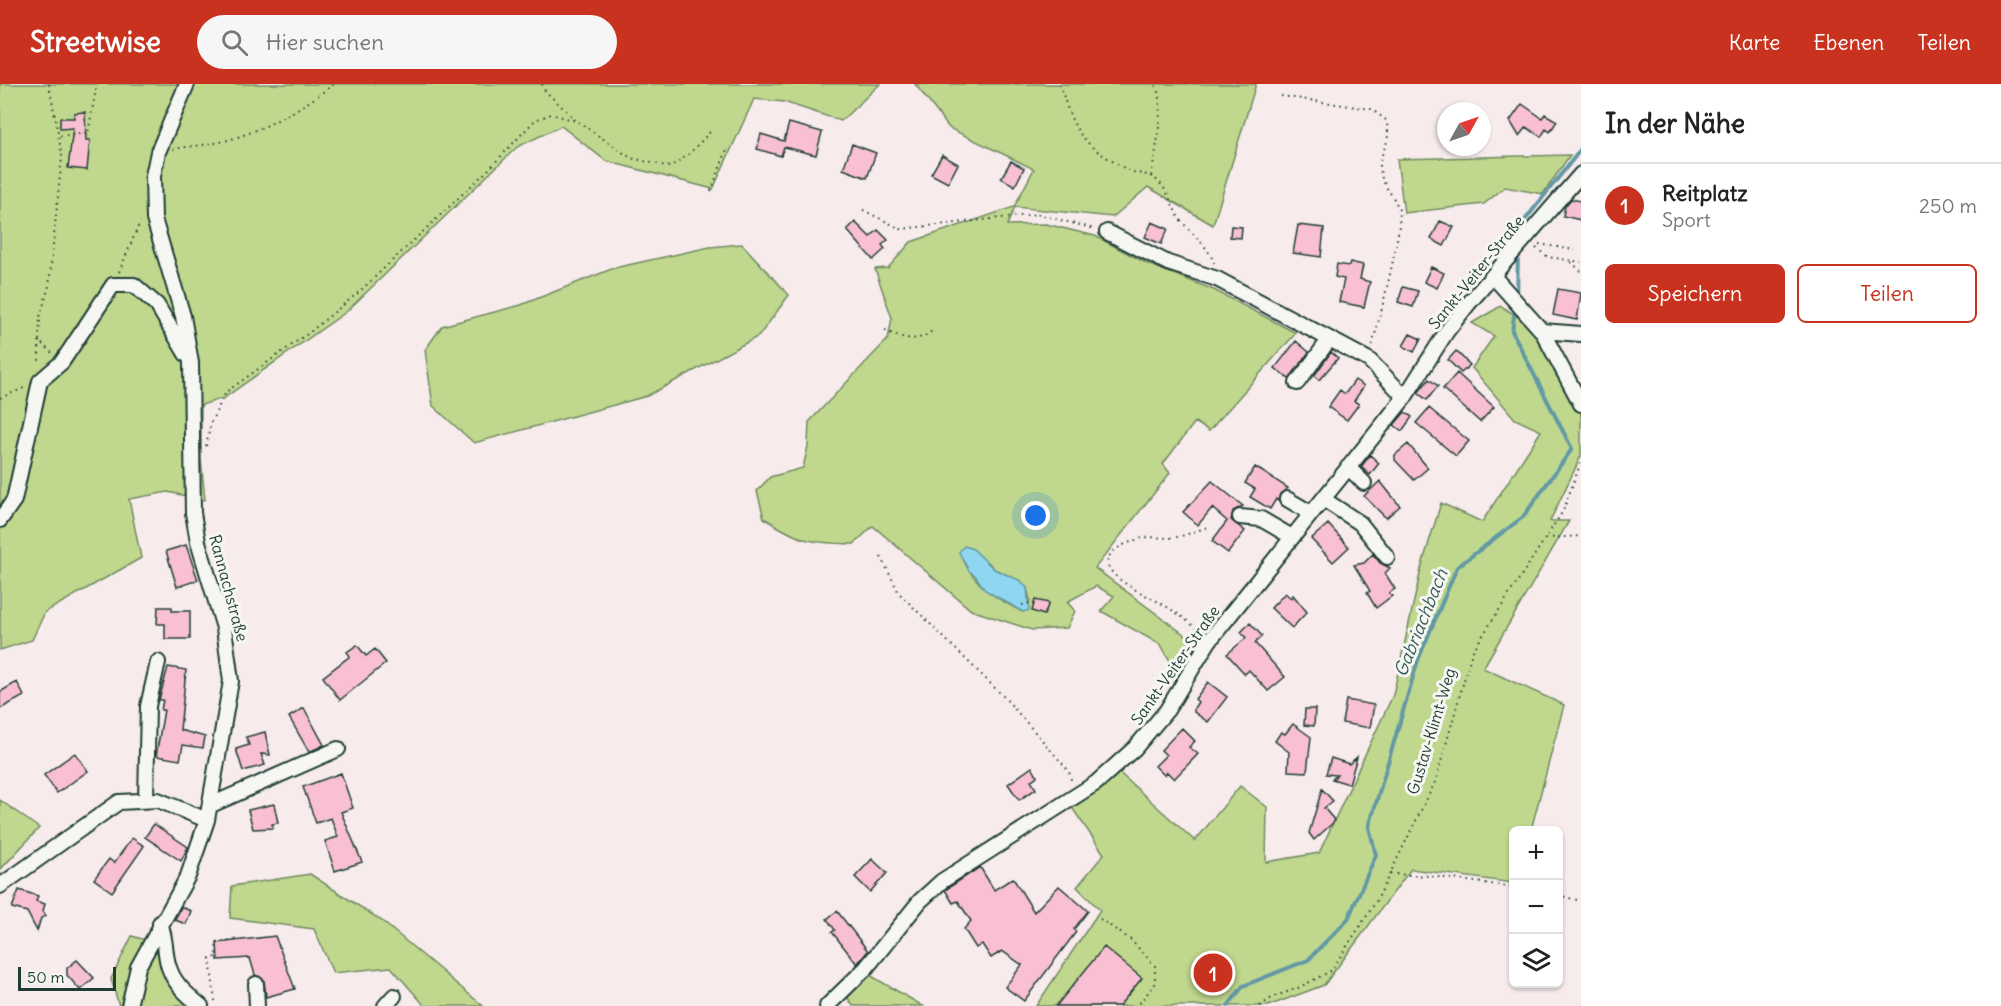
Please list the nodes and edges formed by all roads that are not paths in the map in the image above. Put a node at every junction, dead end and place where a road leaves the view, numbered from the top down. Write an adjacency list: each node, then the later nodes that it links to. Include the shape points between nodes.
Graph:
1 (187, 84): 8 (street, Rannachstraße, via 158,152 153,176 154,219 183,316)
2 (1581, 174): 4 (street, Sankt-Veiter-Straße)
3 (1107, 232): 7 (street, via 1168,263 1213,278)
4 (1493, 276): 5 (street); 10 (street, Sankt-Veiter-Straße, via 1447,331)
5 (1542, 331): 6 (street); 11 (street)
6 (1581, 334)
7 (1329, 340): 9 (street); 10 (street, via 1369,360)
8 (191, 363): 18 (street, Rannachstraße, via 157,305 134,285 112,285 62,362 40,381 14,500); 24 (street, Rannachstraße, via 193,513 224,628 231,681)
9 (1297, 383)
10 (1405, 397): 12 (street, Sankt-Veiter-Straße)
11 (1581, 404)
12 (1348, 467): 13 (street); 15 (street, Sankt-Veiter-Straße)
13 (1364, 483)
14 (1287, 499): 16 (street)
15 (1323, 499): 16 (street, Sankt-Veiter-Straße); 20 (street, via 1360,523)
16 (1311, 513): 19 (street, Sankt-Veiter-Straße)
17 (1240, 517): 19 (street, via 1261,519)
18 (0, 520)
19 (1292, 537): 32 (street, Sankt-Veiter-Straße, via 1209,641 1167,710 1135,748 1096,783 942,881)
20 (1387, 557)
21 (158, 662): 23 (street, via 148,706)
22 (338, 749): 24 (street)
23 (146, 800): 25 (street, via 158,800); 26 (street, via 119,802)
24 (211, 805): 25 (street, Rannachstraße)
25 (207, 820): 27 (street, Rannachstraße, via 188,876)
26 (0, 886)
27 (160, 923): 29 (street, Rannachstraße, via 138,967); 30 (street, via 169,970)
28 (256, 984): 31 (street)
29 (129, 1006)
30 (201, 1006)
31 (257, 1006)
32 (827, 1006)

